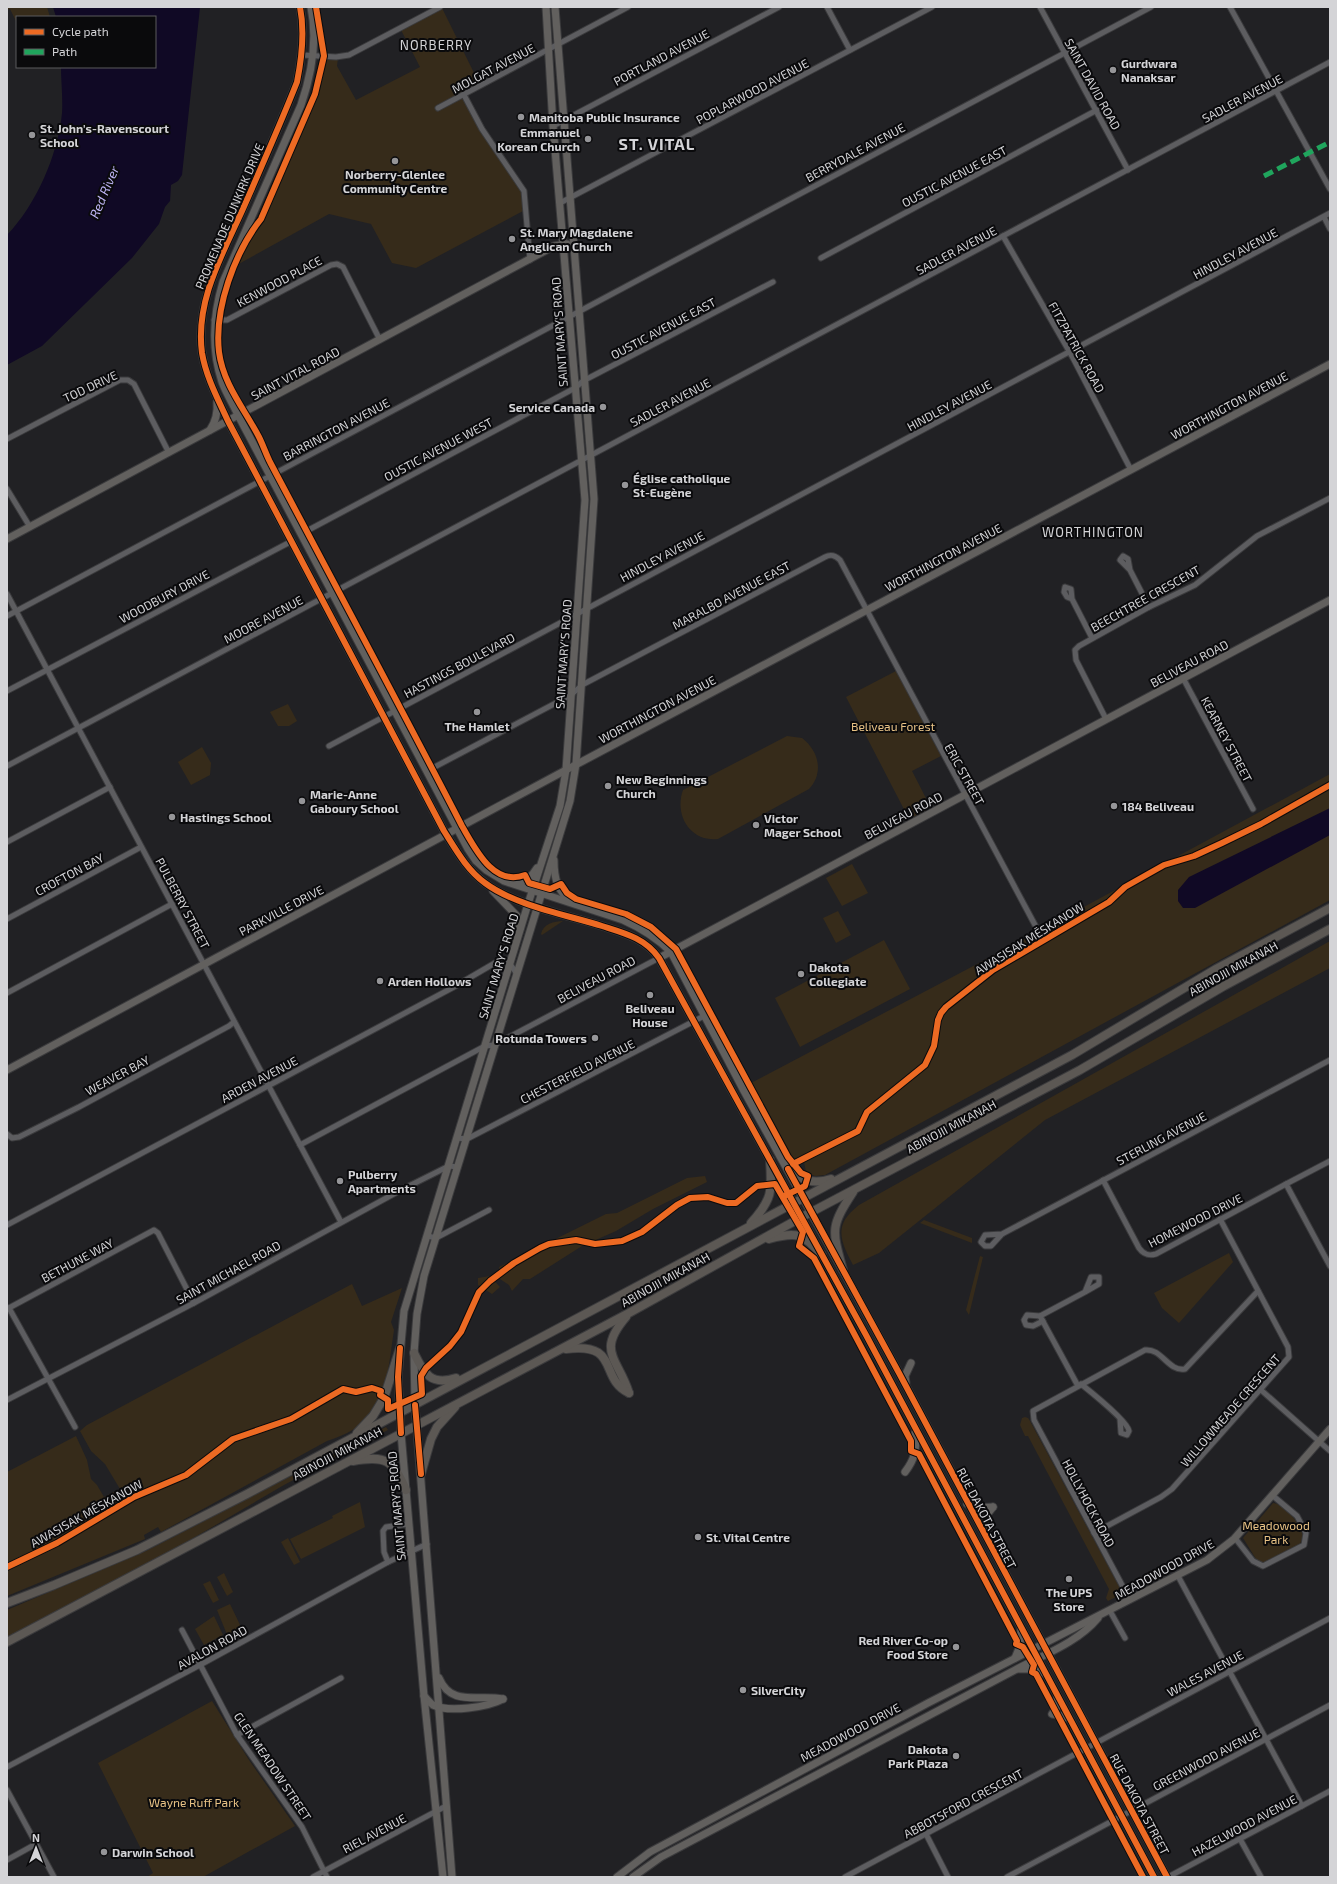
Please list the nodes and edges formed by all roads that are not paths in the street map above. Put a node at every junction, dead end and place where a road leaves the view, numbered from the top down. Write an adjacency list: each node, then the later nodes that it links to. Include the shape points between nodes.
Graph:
1 (300, 7): 17 (main road, PROMENADE DUNKIRK DRIVE)
2 (311, 7): 18 (main road, PROMENADE DUNKIRK DRIVE, via 315,39)
3 (440, 7): 18 (street, via 349,55)
4 (546, 7): 14 (main road, SAINT MARY'S ROAD)
5 (555, 7): 13 (main road, SAINT MARY'S ROAD)
6 (628, 7): 13 (street, MOLGAT AVENUE)
7 (779, 7): 24 (street, PORTLAND AVENUE)
8 (827, 7): 15 (street)
9 (932, 7): 15 (street, POPLARWOOD AVENUE)
10 (1040, 7): 16 (street, SAINT DAVID ROAD)
11 (1151, 7): 16 (street, BERRYDALE AVENUE)
12 (1230, 7): 20 (street)
13 (558, 44): 14 (street, MOLGAT AVENUE); 24 (main road, SAINT MARY'S ROAD)
14 (548, 50): 21 (street, MOLGAT AVENUE); 25 (main road, SAINT MARY'S ROAD)
15 (850, 50): 28 (street, POPLARWOOD AVENUE)
16 (1064, 52): 23 (street, SAINT DAVID ROAD); 39 (street, BERRYDALE AVENUE)
17 (302, 55): 18 (street); 47 (main road, PROMENADE DUNKIRK DRIVE, via 290,102 217,266 205,300 202,352)
18 (314, 56): 41 (main road, PROMENADE DUNKIRK DRIVE, via 301,106 223,282)
19 (1330, 62): 20 (street, SADLER AVENUE)
20 (1277, 90): 26 (street, SADLER AVENUE); 27 (street)
21 (464, 95): 22 (street, MOLGAT AVENUE); 37 (street, via 482,129 524,191)
22 (438, 108)
23 (1097, 110): 26 (street, SAINT DAVID ROAD); 36 (street, OUSTIC AVENUE EAST)
24 (564, 120): 25 (street, PORTLAND AVENUE); 28 (main road, SAINT MARY'S ROAD)
25 (553, 126): 29 (main road, SAINT MARY'S ROAD)
26 (1128, 170): 33 (street, SADLER AVENUE)
27 (1330, 189)
28 (569, 198): 29 (street, POPLARWOOD AVENUE); 35 (main road, SAINT MARY'S ROAD)
29 (560, 203): 34 (main road, SAINT MARY'S ROAD)
30 (1330, 213): 31 (street, HINDLEY AVENUE)
31 (1324, 217): 32 (street); 43 (street, HINDLEY AVENUE)
32 (1330, 229)
33 (1003, 236): 43 (street, FITZPATRICK ROAD); 53 (street, SADLER AVENUE)
34 (564, 244): 35 (main road, SAINT VITAL ROAD); 37 (main road, SAINT VITAL ROAD, via 554,246); 40 (main road, SAINT MARY'S ROAD)
35 (574, 244): 39 (main road, SAINT MARY'S ROAD)
36 (822, 258)
37 (530, 260): 42 (main road, SAINT VITAL ROAD)
38 (773, 282): 45 (street, OUSTIC AVENUE EAST)
39 (579, 310): 40 (street, BERRYDALE AVENUE); 45 (main road, SAINT MARY'S ROAD)
40 (569, 315): 46 (main road, SAINT MARY'S ROAD); 56 (street, BARRINGTON AVENUE)
41 (214, 320): 42 (street, KENWOOD PLACE, via 227,320 337,264 342,267); 48 (main road, PROMENADE DUNKIRK DRIVE, via 214,351 221,378)
42 (380, 340): 48 (main road, SAINT VITAL ROAD)
43 (1070, 352): 55 (street, FITZPATRICK ROAD); 72 (street, HINDLEY AVENUE)
44 (1330, 364): 55 (main road, WORTHINGTON AVENUE)
45 (584, 381): 46 (street, OUSTIC AVENUE WEST); 53 (main road, SAINT MARY'S ROAD)
46 (575, 388): 54 (main road, SAINT MARY'S ROAD); 61 (street, OUSTIC AVENUE WEST)
47 (216, 396): 49 (main road, PROMENADE DUNKIRK DRIVE); 50 (main road, via 218,410 215,422)
48 (238, 415): 49 (main road, SAINT VITAL ROAD); 56 (main road, PROMENADE DUNKIRK DRIVE)
49 (228, 421): 50 (main road, SAINT VITAL ROAD); 57 (main road, PROMENADE DUNKIRK DRIVE)
50 (208, 431): 52 (main road, SAINT VITAL ROAD)
51 (7, 439): 52 (street, TOD DRIVE, via 120,380 128,380 134,384)
52 (169, 453): 60 (main road, SAINT VITAL ROAD)
53 (591, 454): 54 (street, MOORE AVENUE); 63 (main road, SAINT MARY'S ROAD, via 594,499)
54 (581, 460): 62 (main road, SAINT MARY'S ROAD, via 585,500); 67 (street, MOORE AVENUE)
55 (1131, 470): 74 (main road, WORTHINGTON AVENUE)
56 (270, 476): 57 (street, BARRINGTON AVENUE); 61 (main road, PROMENADE DUNKIRK DRIVE)
57 (260, 481): 65 (main road, PROMENADE DUNKIRK DRIVE); 75 (street, BARRINGTON AVENUE)
58 (7, 489): 60 (street)
59 (1330, 498): 73 (street, BEECHTREE CRESCENT, via 1257,536 1195,585)
60 (30, 527): 64 (main road, SAINT VITAL ROAD)
61 (301, 534): 67 (main road, PROMENADE DUNKIRK DRIVE)
62 (582, 534): 63 (main road); 76 (main road, SAINT MARY'S ROAD)
63 (592, 534): 72 (main road, SAINT MARY'S ROAD)
64 (7, 539)
65 (292, 541): 69 (main road, PROMENADE DUNKIRK DRIVE); 79 (street, WOODBURY DRIVE)
66 (1130, 570): 73 (street)
67 (332, 593): 69 (street, MOORE AVENUE); 84 (main road, PROMENADE DUNKIRK DRIVE)
68 (7, 594): 75 (street, PULBERRY STREET)
69 (322, 599): 85 (main road, PROMENADE DUNKIRK DRIVE); 87 (street, MOORE AVENUE)
70 (1072, 599): 78 (street)
71 (1330, 600): 80 (main road, BELIVEAU ROAD)
72 (587, 607): 76 (street, HINDLEY AVENUE); 81 (main road, SAINT MARY'S ROAD)
73 (1149, 607): 78 (street, BEECHTREE CRESCENT)
74 (867, 610): 81 (street, MARALBO AVENUE EAST, via 840,560 829,555); 91 (main road, WORTHINGTON AVENUE); 96 (street, ERIC STREET)
75 (16, 611): 77 (street, BARRINGTON AVENUE); 79 (street, PULBERRY STREET)
76 (577, 614): 83 (main road, SAINT MARY'S ROAD); 84 (street, HASTINGS BOULEVARD)
77 (7, 616)
78 (1092, 638): 86 (street, BEECHTREE CRESCENT, via 1079,646 1074,655)
79 (47, 670): 82 (street, WOODBURY DRIVE); 87 (street, PULBERRY STREET)
80 (1183, 678): 86 (main road, BELIVEAU ROAD); 97 (street, KEARNEY STREET)
81 (582, 686): 83 (street); 89 (main road, SAINT MARY'S ROAD)
82 (7, 691)
83 (571, 695): 88 (main road, SAINT MARY'S ROAD); 94 (street)
84 (394, 711): 85 (street, HASTINGS BOULEVARD); 94 (main road, PROMENADE DUNKIRK DRIVE)
85 (384, 716): 90 (street, HASTINGS BOULEVARD); 99 (main road, PROMENADE DUNKIRK DRIVE)
86 (1106, 719): 96 (main road, BELIVEAU ROAD)
87 (78, 728): 92 (street, MOORE AVENUE); 95 (street, PULBERRY STREET)
88 (568, 743): 89 (main road); 93 (main road, SAINT MARY'S ROAD)
89 (578, 744): 91 (main road, SAINT MARY'S ROAD)
90 (329, 746)
91 (576, 764): 93 (main road, WORTHINGTON AVENUE); 102 (main road, SAINT MARY'S ROAD, via 570,802)
92 (7, 766)
93 (566, 770): 98 (main road, PARKVILLE DRIVE); 103 (main road, SAINT MARY'S ROAD, via 560,806)
94 (427, 771): 98 (main road, PROMENADE DUNKIRK DRIVE)
95 (110, 787): 100 (street); 101 (street, PULBERRY STREET)
96 (965, 794): 114 (street, ERIC STREET); 117 (main road, BELIVEAU ROAD)
97 (1253, 809)
98 (456, 829): 99 (main road, PARKVILLE DRIVE); 104 (main road, PROMENADE DUNKIRK DRIVE, via 476,861)
99 (446, 835): 105 (main road, PROMENADE DUNKIRK DRIVE, via 459,856); 119 (main road, PARKVILLE DRIVE)
100 (7, 842)
101 (141, 847): 108 (street, PULBERRY STREET); 113 (street, CROFTON BAY)
102 (554, 853): 107 (main road, SAINT MARY'S ROAD); 110 (main road, via 558,885 564,896)
103 (545, 854): 104 (main road, via 533,875 527,879 520,883); 106 (main road, SAINT MARY'S ROAD)
104 (504, 881): 106 (main road, PROMENADE DUNKIRK DRIVE)
105 (489, 886): 109 (main road, PROMENADE DUNKIRK DRIVE); 116 (main road, via 517,916)
106 (532, 891): 107 (main road, PROMENADE DUNKIRK DRIVE); 109 (main road, SAINT MARY'S ROAD)
107 (541, 894): 110 (main road, RUE DAKOTA STREET); 111 (main road, SAINT MARY'S ROAD)
108 (172, 904): 119 (street, PULBERRY STREET); 122 (street)
109 (528, 904): 111 (main road, PROMENADE DUNKIRK DRIVE); 116 (main road, SAINT MARY'S ROAD)
110 (577, 906): 117 (main road, RUE DAKOTA STREET, via 638,927)
111 (538, 907): 118 (main road, RUE DAKOTA STREET, via 629,934 653,950); 121 (main road, SAINT MARY'S ROAD)
112 (1330, 908): 142 (main road, ABINOJII MIKANAH, via 1216,969 1072,1055)
113 (7, 919)
114 (1035, 925)
115 (1330, 929): 145 (main road, ABINOJII MIKANAH, via 1224,986 1080,1070)
116 (520, 930): 120 (main road, SAINT MARY'S ROAD)
117 (671, 952): 118 (main road, BELIVEAU ROAD); 123 (main road, RUE DAKOTA STREET)
118 (659, 958): 125 (main road, RUE DAKOTA STREET); 126 (street, BELIVEAU ROAD)
119 (203, 964): 124 (street, PULBERRY STREET); 129 (main road, PARKVILLE DRIVE)
120 (510, 964): 121 (street); 127 (main road, SAINT MARY'S ROAD); 130 (street, ARDEN AVENUE, via 500,960)
121 (517, 974): 126 (main road, SAINT MARY'S ROAD)
122 (7, 993)
123 (704, 1016): 125 (street, CHESTERFIELD AVENUE); 131 (main road, RUE DAKOTA STREET)
124 (234, 1022): 130 (street, PULBERRY STREET); 133 (street, WEAVER BAY, via 19,1137 12,1138)
125 (694, 1022): 132 (main road, RUE DAKOTA STREET); 135 (street, CHESTERFIELD AVENUE)
126 (494, 1045): 127 (street, BELIVEAU ROAD); 135 (main road, SAINT MARY'S ROAD)
127 (485, 1046): 134 (main road, SAINT MARY'S ROAD); 136 (street)
128 (1330, 1060): 143 (street, STERLING AVENUE)
129 (7, 1070)
130 (269, 1086): 136 (street, PULBERRY STREET); 153 (street, ARDEN AVENUE)
131 (749, 1098): 132 (main road); 141 (main road, RUE DAKOTA STREET)
132 (738, 1103): 137 (main road, RUE DAKOTA STREET)
133 (7, 1134)
134 (457, 1138): 135 (street); 139 (main road, SAINT MARY'S ROAD)
135 (467, 1139): 140 (main road, SAINT MARY'S ROAD)
136 (300, 1145): 152 (street, PULBERRY STREET)
137 (770, 1160): 147 (main road, RUE DAKOTA STREET); 154 (main road, via 771,1189 768,1201)
138 (1330, 1160): 144 (street, HOMEWOOD DRIVE)
139 (449, 1166): 140 (street); 152 (street, SAINT MICHAEL ROAD); 156 (main road, SAINT MARY'S ROAD)
140 (458, 1167): 157 (main road, SAINT MARY'S ROAD)
141 (788, 1169): 142 (main road, via 814,1183); 146 (main road, RUE DAKOTA STREET)
142 (847, 1174): 146 (main road, ABINOJII MIKANAH)
143 (1103, 1180): 151 (street, HOMEWOOD DRIVE, via 1139,1248 1146,1254 1156,1254); 155 (street, STERLING AVENUE)
144 (1286, 1184): 151 (street, HOMEWOOD DRIVE); 160 (street)
145 (854, 1191): 149 (main road, ABINOJII MIKANAH); 161 (main road, via 837,1218 834,1231)
146 (804, 1198): 147 (main road, ABINOJII MIKANAH); 149 (main road, RUE DAKOTA STREET)
147 (794, 1202): 150 (main road, RUE DAKOTA STREET); 154 (main road, ABINOJII MIKANAH)
148 (489, 1210): 157 (street)
149 (812, 1213): 150 (main road, ABINOJII MIKANAH); 161 (main road, RUE DAKOTA STREET)
150 (802, 1217): 158 (main road, ABINOJII MIKANAH); 159 (main road, RUE DAKOTA STREET)
151 (1220, 1219): 162 (street, WILLOWMEADE CRESCENT)
152 (341, 1222): 164 (street, SAINT MICHAEL ROAD)
153 (7, 1225)
154 (746, 1228): 171 (main road, ABINOJII MIKANAH)
155 (1002, 1234)
156 (428, 1236): 157 (street); 167 (main road, SAINT MARY'S ROAD, via 404,1311)
157 (436, 1238): 169 (main road, SAINT MARY'S ROAD, via 424,1276 417,1314)
158 (757, 1242): 159 (main road, via 794,1234 808,1240); 166 (main road, ABINOJII MIKANAH)
159 (822, 1255): 183 (main road, RUE DAKOTA STREET)
160 (1330, 1266)
161 (843, 1270): 174 (main road, RUE DAKOTA STREET)
162 (1258, 1291): 173 (street, via 1188,1367 1181,1370 1153,1351 1142,1351); 175 (street, WILLOWMEADE CRESCENT, via 1290,1355)
163 (1085, 1292): 173 (street, via 1042,1318)
164 (194, 1302): 165 (street, BETHUNE WAY, via 157,1231 154,1230); 172 (street, SAINT MICHAEL ROAD)
165 (8, 1308): 172 (street)
166 (629, 1313): 168 (main road, ABINOJII MIKANAH); 168 (main road, via 616,1329 610,1341 610,1350 629,1393 620,1388 601,1355 581,1347)
167 (400, 1348): 179 (main road, SAINT MARY'S ROAD); 186 (main road, via 384,1398 373,1416)
168 (561, 1349): 177 (main road, ABINOJII MIKANAH)
169 (414, 1353): 171 (main road, via 423,1372 438,1381 447,1381); 178 (main road, SAINT MARY'S ROAD)
170 (911, 1363): 174 (main road, via 905,1376)
171 (474, 1372): 178 (main road, ABINOJII MIKANAH)
172 (47, 1379): 176 (street, SAINT MICHAEL ROAD); 182 (street)
173 (1080, 1385): 180 (street); 196 (street, HOLLYHOCK ROAD, via 1035,1409 1032,1415)
174 (906, 1387): 194 (main road, RUE DAKOTA STREET)
175 (1261, 1390): 187 (street); 196 (street, WILLOWMEADE CRESCENT, via 1172,1489 1161,1498)
176 (7, 1400)
177 (460, 1402): 181 (main road, ABINOJII MIKANAH); 191 (main road, via 437,1427 430,1439)
178 (415, 1405): 179 (main road, ABINOJII MIKANAH); 181 (main road, SAINT MARY'S ROAD)
179 (399, 1413): 185 (main road, SAINT MARY'S ROAD); 186 (main road, ABINOJII MIKANAH)
180 (1120, 1419)
181 (417, 1424): 185 (main road, ABINOJII MIKANAH); 191 (main road, SAINT MARY'S ROAD)
182 (75, 1427)
183 (914, 1427): 190 (main road, via 917,1446 912,1462); 208 (main road, RUE DAKOTA STREET)
184 (1330, 1429): 187 (main road, MEADOWOOD DRIVE)
185 (400, 1433): 189 (main road, ABINOJII MIKANAH); 192 (main road, SAINT MARY'S ROAD)
186 (353, 1438): 204 (main road, ABINOJII MIKANAH, via 137,1550)
187 (1319, 1441): 188 (street); 193 (main road, MEADOWOOD DRIVE)
188 (1330, 1451)
189 (345, 1462): 192 (main road, via 366,1459 388,1462 396,1467); 211 (main road, ABINOJII MIKANAH)
190 (905, 1472)
191 (421, 1474): 198 (main road, SAINT MARY'S ROAD)
192 (406, 1490): 195 (main road, SAINT MARY'S ROAD)
193 (1272, 1495): 197 (main road, MEADOWOOD DRIVE); 197 (street, via 1299,1520 1306,1533 1304,1545 1263,1566 1253,1561)
194 (968, 1504): 199 (main road, RUE DAKOTA STREET); 199 (main road, via 974,1508 993,1507 985,1517)
195 (408, 1524): 200 (main road, SAINT MARY'S ROAD); 201 (street, via 386,1527 383,1531 384,1552)
196 (1094, 1532): 203 (street, HOLLYHOCK ROAD)
197 (1235, 1538): 202 (main road, MEADOWOOD DRIVE, via 1212,1557)
198 (427, 1544): 200 (street, AVALON ROAD); 219 (main road, SAINT MARY'S ROAD)
199 (991, 1547): 212 (main road, RUE DAKOTA STREET)
200 (411, 1551): 201 (street, AVALON ROAD); 223 (main road, SAINT MARY'S ROAD)
201 (388, 1562): 217 (street, AVALON ROAD)
202 (1178, 1576): 203 (main road, MEADOWOOD DRIVE); 220 (street)
203 (1130, 1600): 205 (main road, MEADOWOOD DRIVE)
204 (7, 1603)
205 (1110, 1611): 206 (main road, MEADOWOOD DRIVE); 210 (street)
206 (1100, 1616): 212 (main road, MEADOWOOD DRIVE); 214 (main road, MEADOWOOD DRIVE, via 1092,1626)
207 (1330, 1618): 220 (street, WALES AVENUE)
208 (1021, 1627): 213 (main road, RUE DAKOTA STREET); 215 (main road)
209 (182, 1630): 217 (street, GLEN MEADOW STREET)
210 (1125, 1638)
211 (7, 1642)
212 (1042, 1644): 213 (main road, MEADOWOOD DRIVE); 214 (main road, RUE DAKOTA STREET)
213 (1032, 1649): 215 (main road, MEADOWOOD DRIVE); 216 (main road, RUE DAKOTA STREET)
214 (1048, 1654): 216 (main road, MEADOWOOD DRIVE); 233 (main road, RUE DAKOTA STREET)
215 (1015, 1658): 253 (main road, MEADOWOOD DRIVE, via 650,1852)
216 (1037, 1658): 218 (main road, MEADOWOOD DRIVE); 221 (main road, RUE DAKOTA STREET)
217 (200, 1665): 229 (street, GLEN MEADOW STREET); 235 (street, AVALON ROAD)
218 (1014, 1670): 221 (main road, via 1036,1669); 254 (main road, MEADOWOOD DRIVE, via 661,1857)
219 (436, 1671): 226 (main road, SAINT MARY'S ROAD); 226 (main road, via 443,1688 450,1694 458,1697 491,1696 503,1699 492,1704 464,1708)
220 (1230, 1671): 231 (street); 233 (street, WALES AVENUE)
221 (1045, 1674): 224 (main road, RUE DAKOTA STREET)
222 (341, 1678): 229 (street)
223 (424, 1696): 226 (main road); 228 (main road, SAINT MARY'S ROAD)
224 (1057, 1696): 227 (main road, RUE DAKOTA STREET); 227 (main road, via 1058,1706 1052,1714)
225 (1330, 1705): 231 (street, GREENWOOD AVENUE)
226 (439, 1707): 230 (main road, SAINT MARY'S ROAD)
227 (1070, 1719): 233 (main road, RUE DAKOTA STREET)
228 (427, 1726): 230 (main road); 232 (main road, SAINT MARY'S ROAD)
229 (237, 1734): 247 (street, GLEN MEADOW STREET, via 302,1827)
230 (441, 1736): 234 (main road, SAINT MARY'S ROAD)
231 (1266, 1739): 239 (street); 240 (street, GREENWOOD AVENUE)
232 (430, 1746): 234 (main road, via 435,1746); 241 (main road, SAINT MARY'S ROAD)
233 (1090, 1746): 240 (main road, RUE DAKOTA STREET); 242 (main road, RUE DAKOTA STREET); 243 (street, ABBOTSFORD CRESCENT)
234 (442, 1752): 238 (main road, SAINT MARY'S ROAD)
235 (7, 1767)
236 (7, 1790): 245 (street)
237 (1330, 1791): 239 (street, HAZELWOOD AVENUE)
238 (446, 1806): 241 (street, RIEL AVENUE); 252 (main road, SAINT MARY'S ROAD)
239 (1302, 1806): 244 (street, HAZELWOOD AVENUE)
240 (1131, 1810): 242 (street, GREENWOOD AVENUE); 259 (main road, RUE DAKOTA STREET)
241 (436, 1811): 247 (street, RIEL AVENUE); 251 (main road, SAINT MARY'S ROAD)
242 (1121, 1816): 257 (street, GREENWOOD AVENUE); 258 (main road, RUE DAKOTA STREET)
243 (926, 1834): 255 (street, ABBOTSFORD CRESCENT); 256 (street)
244 (1240, 1839): 259 (street, HAZELWOOD AVENUE); 260 (street)
245 (36, 1844): 246 (street); 248 (street)
246 (7, 1860)
247 (324, 1871): 249 (street, RIEL AVENUE); 250 (street, GLEN MEADOW STREET)
248 (54, 1877)
249 (313, 1877)
250 (327, 1877)
251 (443, 1877)
252 (452, 1877)
253 (617, 1877)
254 (633, 1877)
255 (845, 1877)
256 (948, 1877)
257 (1007, 1877)
258 (1154, 1877)
259 (1167, 1877)
260 (1261, 1877)

